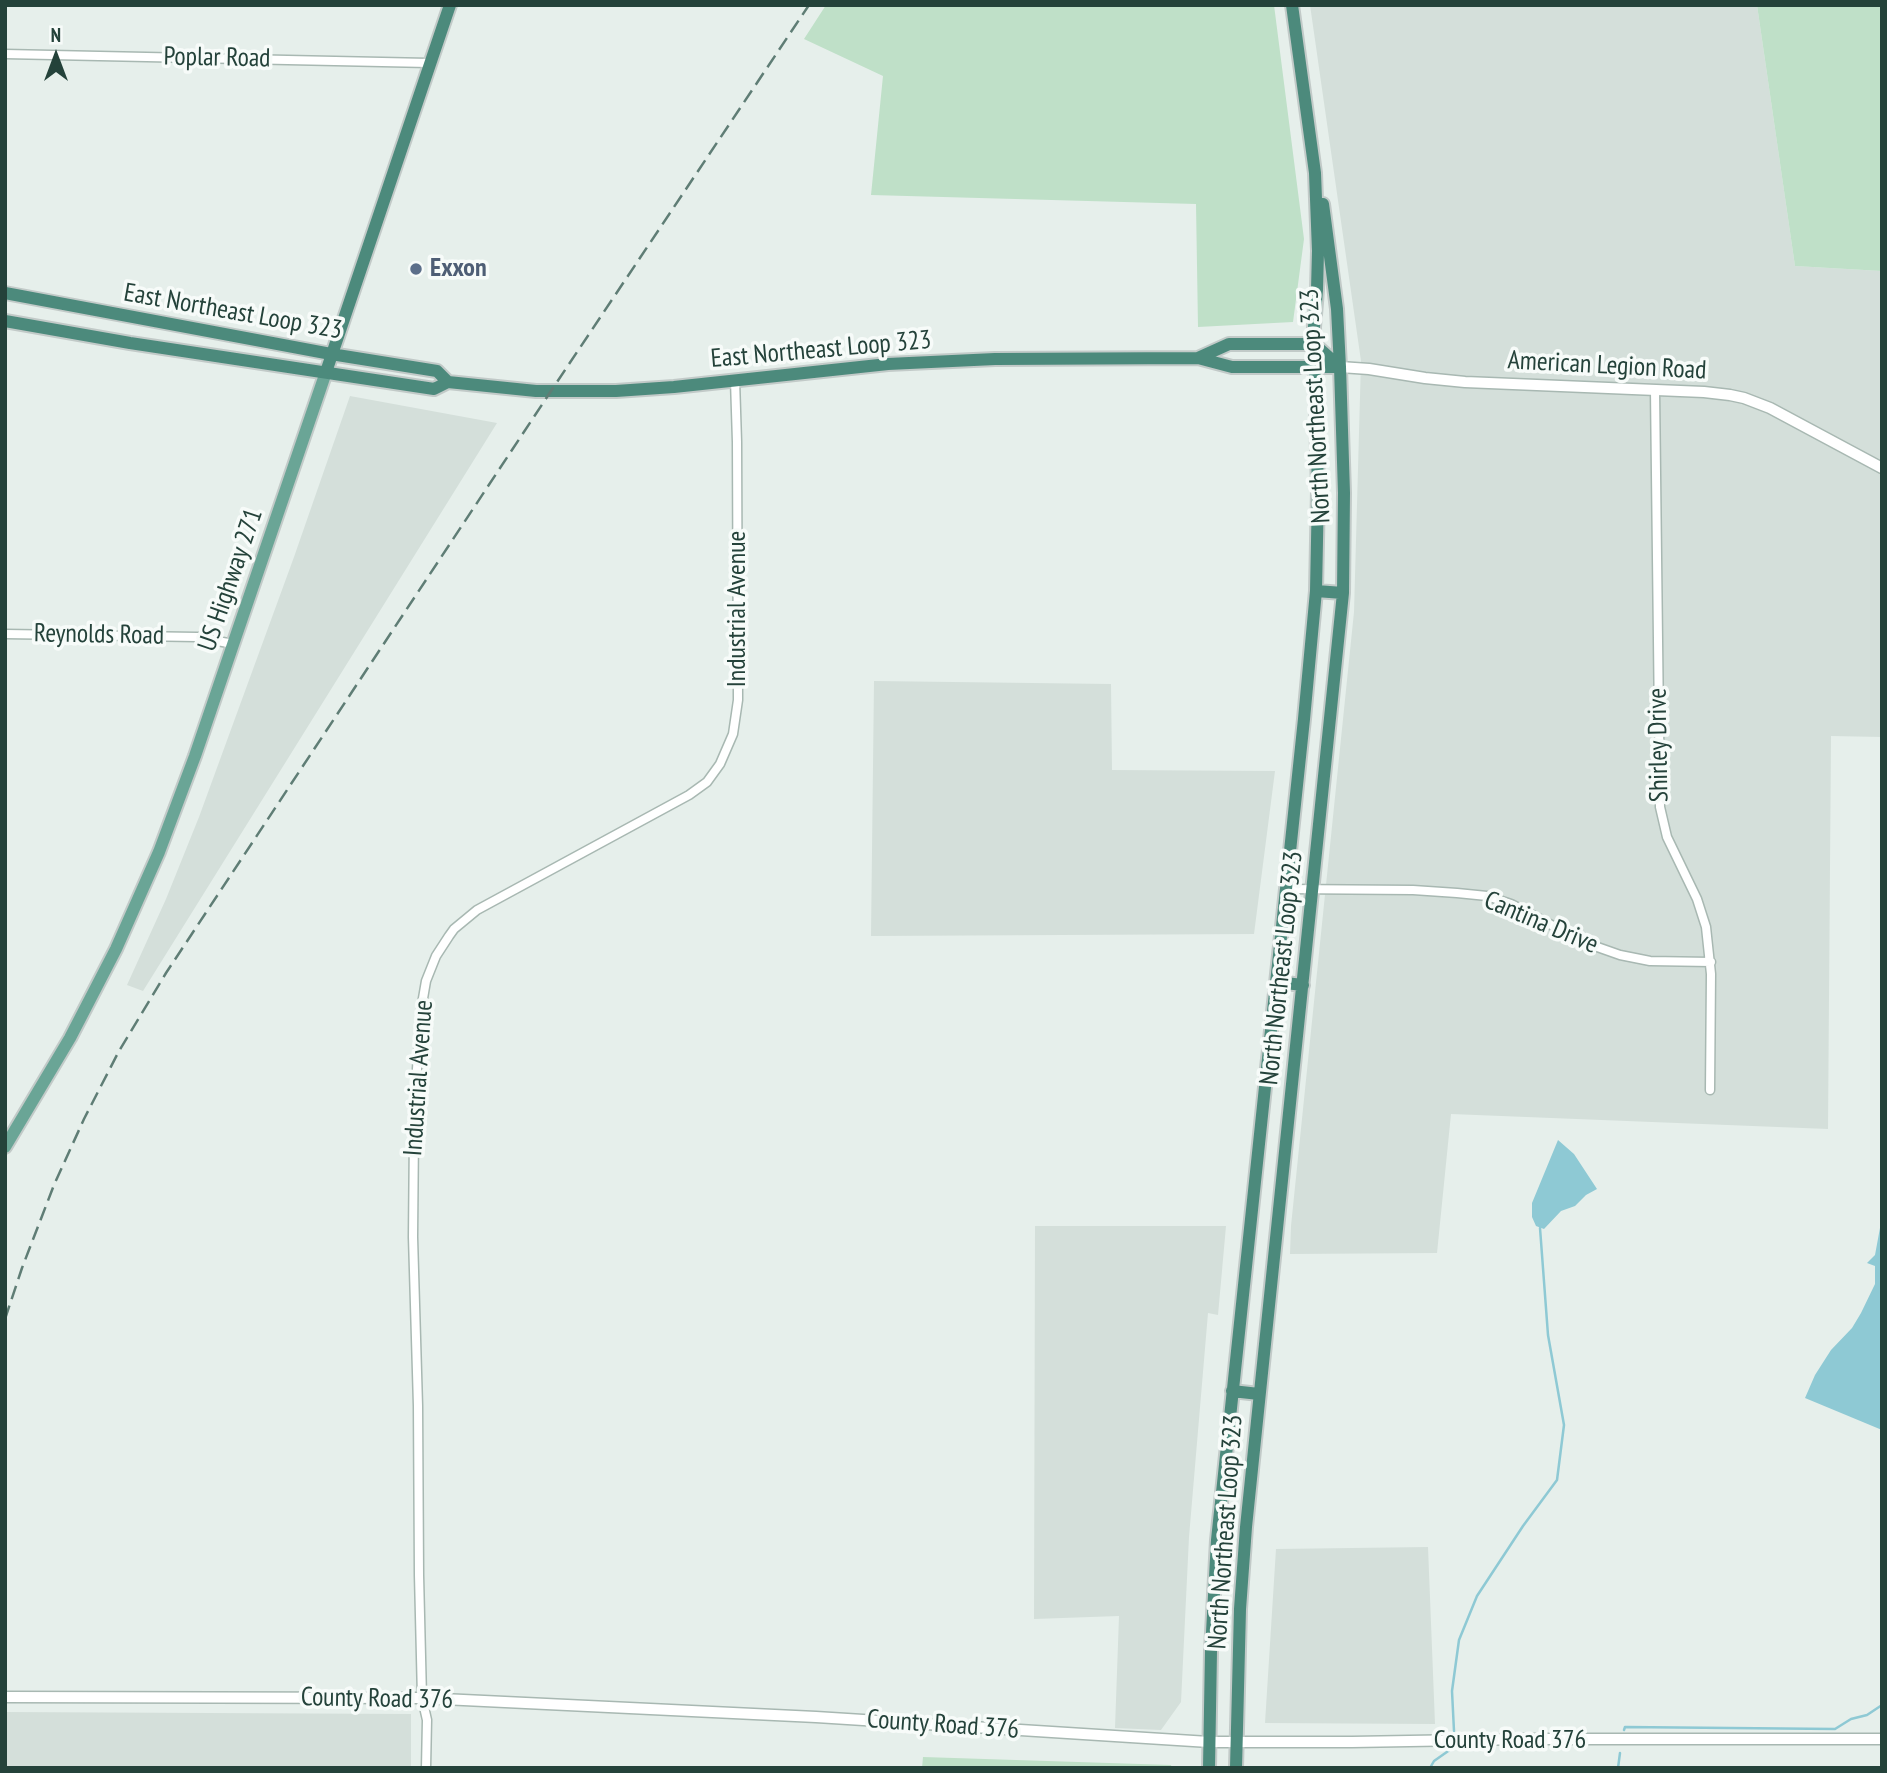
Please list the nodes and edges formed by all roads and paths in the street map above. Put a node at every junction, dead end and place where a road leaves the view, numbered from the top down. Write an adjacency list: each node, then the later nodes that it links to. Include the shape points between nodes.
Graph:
1 (450, 5): 4 (highway, US Highway 271)
2 (1292, 5): 5 (highway, North Northeast Loop 323)
3 (5, 54): 4 (street, Poplar Road)
4 (429, 63): 11 (highway, US Highway 271)
5 (1315, 173): 10 (highway, North Northeast Loop 323, via 1318,270); 14 (highway, North Northeast Loop 323, via 1335,297)
6 (5, 293): 7 (highway, East Northeast Loop 323)
7 (135, 318): 9 (highway); 11 (highway, East Northeast Loop 323)
8 (5, 321): 9 (highway, East Northeast Loop 323)
9 (131, 343): 15 (highway, East Northeast Loop 323)
10 (1314, 344): 12 (highway, East Northeast Loop 323, via 1229,344); 13 (highway, North Northeast Loop 323); 14 (highway)
11 (331, 354): 15 (highway, US Highway 271); 17 (highway, East Northeast Loop 323, via 438,371)
12 (1198, 358): 13 (highway, East Northeast Loop 323, via 1232,367); 16 (highway, East Northeast Loop 323, via 939,361)
13 (1314, 367): 14 (highway, American Legion Road); 20 (highway, North Northeast Loop 323)
14 (1340, 367): 18 (street, American Legion Road, via 1445,380); 21 (highway, North Northeast Loop 323)
15 (326, 372): 17 (highway, East Northeast Loop 323, via 434,389); 23 (main road, US Highway 271)
16 (735, 380): 17 (highway, East Northeast Loop 323, via 582,392); 34 (street, Industrial Avenue, via 738,699 733,734 720,764 707,782 688,795 477,910 454,929 426,981 417,1069 413,1237)
17 (448, 382)
18 (1655, 390): 19 (street, American Legion Road, via 1718,393 1757,402); 26 (street, Shirley Drive, via 1660,807 1667,837 1702,913)
19 (1882, 468)
20 (1315, 591): 21 (highway); 24 (highway, North Northeast Loop 323)
21 (1343, 593): 25 (highway, North Northeast Loop 323)
22 (5, 634): 23 (street, Reynolds Road, via 197,637)
23 (233, 644): 30 (main road, US Highway 271, via 175,812 116,949)
24 (1286, 889): 25 (street, Cantina Drive); 27 (highway, North Northeast Loop 323)
25 (1313, 889): 26 (street, Cantina Drive, via 1420,890 1487,897 1620,955 1659,962); 28 (highway, North Northeast Loop 323)
26 (1711, 962): 29 (street, Shirley Drive)
27 (1276, 982): 28 (highway); 31 (highway, North Northeast Loop 323)
28 (1303, 985): 32 (highway, North Northeast Loop 323)
29 (1710, 1090)
30 (5, 1147)
31 (1232, 1391): 32 (highway); 36 (highway, North Northeast Loop 323, via 1215,1565)
32 (1259, 1394): 37 (highway, North Northeast Loop 323, via 1241,1583)
33 (5, 1697): 34 (street, County Road 376)
34 (422, 1698): 36 (street, County Road 376, via 826,1717); 38 (street, Industrial Avenue, via 427,1720)
35 (1882, 1739): 37 (street, County Road 376)
36 (1209, 1742): 37 (street, County Road 376); 39 (highway, North Northeast Loop 323)
37 (1236, 1742): 40 (highway, North Northeast Loop 323)
38 (426, 1768)
39 (1209, 1768)
40 (1236, 1768)

